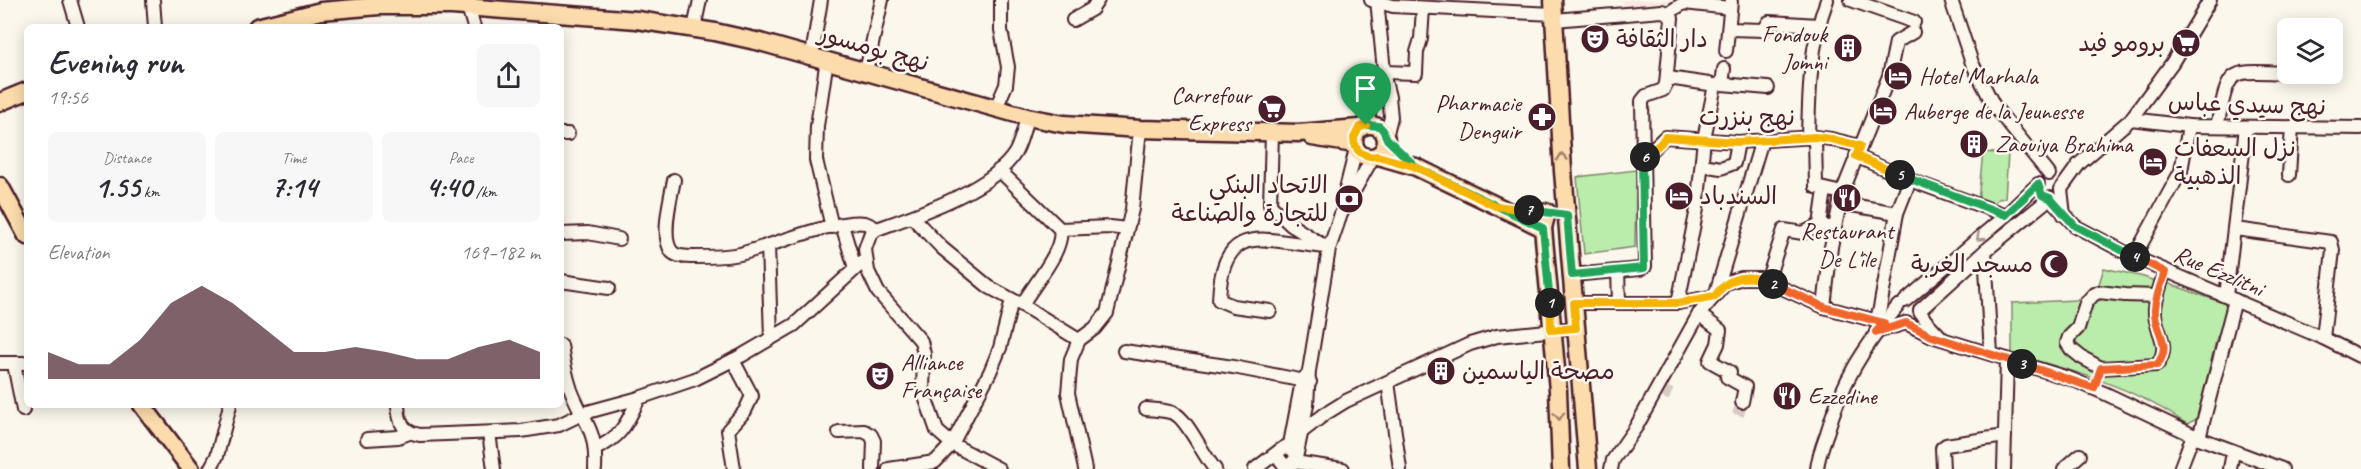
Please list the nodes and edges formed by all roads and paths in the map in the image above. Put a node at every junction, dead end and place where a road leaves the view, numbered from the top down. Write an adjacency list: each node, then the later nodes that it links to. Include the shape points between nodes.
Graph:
1 (70, 0): 21 (street)
2 (153, 0): 22 (street)
3 (700, 0): 26 (street)
4 (821, 0): 29 (street)
5 (882, 0): 31 (street)
6 (1001, 0): 39 (street, via 1001,30 1008,67 1006,85)
7 (1098, 0): 20 (street, via 1092,9)
8 (1827, 0): 25 (street)
9 (1851, 0): 55 (street, via 1910,24 1896,42 1889,76)
10 (1951, 0): 63 (street, via 1983,86)
11 (2210, 0): 41 (street, via 2172,63)
12 (1375, 1): 17 (street); 33 (street)
13 (457, 4): 15 (main road, نهج بومسور); 24 (street); 26 (main road, نهج بومسور)
14 (1731, 4): 19 (street, via 1684,3); 27 (street)
15 (343, 5): 16 (main road, نهج بومسور)
16 (319, 6): 23 (main road, نهج بومسور)
17 (1423, 8): 18 (street); 33 (street, via 1416,73)
18 (1554, 11): 19 (street); 74 (main road, one-way to 18)
19 (1668, 14): 34 (street, via 1672,18)
20 (1073, 20)
21 (77, 24)
22 (155, 24)
23 (266, 24)
24 (472, 24)
25 (1818, 25): 27 (street, via 1769,22 1764,30); 50 (street, via 1809,87)
26 (694, 28): 29 (main road, نهج بومسور)
27 (1729, 29): 28 (street)
28 (1726, 51)
29 (819, 57): 31 (main road, نهج بومسور); 80 (street, via 816,160)
30 (1724, 69): 35 (street)
31 (866, 71): 39 (main road, نهج بومسور)
32 (2277, 73): 43 (street, via 2235,74 2226,85)
33 (1384, 76): 49 (street); 51 (street, via 1392,117)
34 (1668, 78): 35 (street); 57 (street, via 1663,90 1641,101)
35 (1715, 84): 36 (street); 52 (street)
36 (1768, 88)
37 (24, 93): 38 (main road)
38 (2, 102)
39 (996, 108): 40 (main road, نهج بومسور)
40 (1027, 117): 47 (main road, نهج بومسور, via 1064,124); 61 (street, via 1015,153)
41 (2131, 119): 42 (street, نهج سيدي عباس); 58 (street)
42 (2189, 126): 43 (street, نهج سيدي عباس); 92 (street, via 2181,171)
43 (2217, 126): 44 (street, نهج سيدي عباس)
44 (2246, 127): 45 (street, نهج سيدي عباس); 86 (street)
45 (2292, 127): 46 (street, نهج سيدي عباس); 62 (street)
46 (2361, 128)
47 (1140, 129): 48 (main road, نهج بومسور); 85 (street, via 1136,188)
48 (1272, 132): 49 (main road, نهج بومسور); 90 (street, via 1270,205 1291,225)
49 (1359, 137): 51 (main road, نهج بومسور, via 1379,126); 56 (main road, نهج بومسور, via 1360,154); 73 (street)
50 (1811, 137): 53 (street, نهج بنزرت); 55 (street, نهج بنزرت, via 1831,139); 68 (street, via 1815,184)
51 (1387, 138): 56 (main road, via 1386,146); 60 (main road, نهج بومسور)
52 (1704, 139): 54 (street, نهج بنزرت); 57 (street, نهج بنزرت, via 1665,137); 59 (street)
53 (1762, 140): 54 (street, نهج بنزرت); 100 (street)
54 (1738, 142): 59 (street, via 1734,163 1721,168)
55 (1858, 151): 65 (street, نهج بنزرت); 70 (street)
56 (1375, 156): 60 (main road, نهج بومسور); 73 (street)
57 (1642, 159): 94 (street, via 1645,266 1640,270)
58 (2079, 164): 63 (street); 67 (street)
59 (1702, 165): 106 (street)
60 (1416, 167): 78 (main road, نهج بومسور, via 1495,206)
61 (999, 170): 77 (street, via 950,200); 84 (street)
62 (2289, 175)
63 (2044, 179): 67 (street, via 2058,178); 71 (street, via 2040,192); 75 (street)
64 (674, 180): 89 (street, via 667,232 673,252 687,257 719,257)
65 (1910, 180): 72 (street); 75 (street, نهج بنزرت)
66 (0, 186): 82 (main road)
67 (2061, 189): 71 (street); 76 (street)
68 (1825, 190): 70 (street); 79 (street)
69 (0, 198): 82 (main road)
70 (1841, 198): 72 (street); 81 (street)
71 (2050, 198): 76 (street, Rue Ezzlitni); 91 (street)
72 (1897, 213): 113 (street)
73 (1341, 214): 90 (street)
74 (1567, 215): 78 (main road, نهج بومسور); 96 (main road)
75 (2006, 215): 107 (street, one-way to 107)
76 (2064, 216): 92 (street, Rue Ezzlitni, via 2075,226)
77 (912, 217): 83 (street); 103 (street, via 989,287)
78 (1545, 220): 115 (main road)
79 (1820, 225): 81 (street); 98 (street, via 1803,233 1784,230)
80 (837, 226): 83 (street, via 864,223); 89 (street); 93 (street)
81 (1834, 228): 108 (street)
82 (22, 229)
83 (877, 229): 93 (street, via 870,235)
84 (1060, 229): 85 (street); 103 (street, via 1052,258)
85 (1127, 229): 119 (street, via 1107,313)
86 (2235, 229): 102 (street); 117 (street, via 2331,242)
87 (564, 234): 88 (street, via 588,233)
88 (620, 239)
89 (768, 245): 116 (street)
90 (1328, 248): 109 (street, via 1252,239 1229,253 1220,300 1233,306); 130 (street)
91 (1985, 251): 110 (street); 121 (street)
92 (2134, 257): 95 (street, Rue Ezzlitni)
93 (860, 264): 116 (street, via 794,325); 148 (street, via 878,292 921,341 927,405 937,430)
94 (1618, 271): 96 (street); 104 (street)
95 (2165, 272): 101 (street); 102 (street, Rue Ezzlitni)
96 (1572, 275): 105 (main road)
97 (564, 281): 99 (street)
98 (1767, 281): 100 (street, via 1747,278 1726,283); 108 (street)
99 (609, 288)
100 (1715, 296): 106 (street); 111 (street)
101 (2158, 296): 129 (street, via 2154,314 2164,343 2159,363); 129 (street, via 2099,292 2089,299 2078,328 2067,343)
102 (2230, 298): 117 (street, Rue Ezzlitni); 146 (street)
103 (1017, 302): 119 (street); 148 (street, via 990,372)
104 (1619, 302): 105 (street); 106 (street)
105 (1574, 303): 114 (main road)
106 (1678, 303)
107 (1902, 304): 110 (street, via 1916,303); 112 (street, via 1897,310 1899,319); 113 (street)
108 (1824, 307): 113 (street)
109 (1270, 311)
110 (1920, 311): 112 (street, via 1914,322); 118 (street)
111 (1699, 314): 134 (street, via 1720,330 1710,361 1730,372 1727,377 1745,387); 169 (street)
112 (1906, 323): 113 (street); 118 (street)
113 (1879, 326): 153 (street, via 1839,396)
114 (1576, 328): 115 (street); 168 (main road)
115 (1551, 330): 131 (street, via 1485,339); 167 (main road, one-way to 167)
116 (771, 338): 124 (street)
117 (2323, 338): 122 (street, Rue Ezzlitni)
118 (1944, 339): 121 (street)
119 (1079, 340): 162 (street, via 1071,359 1068,393)
120 (1124, 351): 130 (street)
121 (1990, 354): 123 (street)
122 (2361, 357)
123 (2007, 359): 132 (street); 145 (street)
124 (733, 360): 133 (street, via 695,379); 158 (street, via 752,396 728,430)
125 (564, 361): 140 (street, via 568,382)
126 (0, 363): 127 (street)
127 (14, 363): 128 (street); 139 (street)
128 (24, 363)
129 (2101, 368): 132 (street)
130 (1307, 378): 142 (street); 151 (street)
131 (1388, 382): 142 (street, via 1346,401); 166 (street)
132 (2094, 388): 146 (street)
133 (639, 398): 140 (street); 149 (street, via 622,431)
134 (1742, 402)
135 (144, 408): 154 (main road)
136 (229, 408): 155 (street)
137 (399, 408): 143 (street, via 401,422)
138 (1146, 409): 163 (street, via 1178,415)
139 (23, 410)
140 (584, 413): 144 (street, via 559,425); 149 (street)
141 (839, 432): 159 (street, via 864,431 871,435)
142 (1302, 432): 151 (street)
143 (409, 433): 144 (street); 147 (street)
144 (489, 433): 156 (street)
145 (2005, 436): 170 (street, via 1946,445 1942,448); 171 (street)
146 (2196, 436): 150 (street); 173 (street)
147 (367, 440)
148 (952, 444): 160 (street, via 935,462); 161 (street)
149 (595, 449): 157 (street)
150 (2233, 452): 174 (street); 175 (street)
151 (1288, 455): 164 (street); 165 (street)
152 (2080, 455): 172 (street)
153 (1816, 467)
154 (191, 469)
155 (210, 469)
156 (494, 469)
157 (595, 469)
158 (734, 469)
159 (873, 469)
160 (898, 469)
161 (999, 469)
162 (1085, 469)
163 (1215, 469)
164 (1255, 469)
165 (1344, 469)
166 (1400, 469)
167 (1561, 469)
168 (1588, 469)
169 (1611, 469)
170 (1943, 469)
171 (2004, 469)
172 (2064, 469)
173 (2180, 469)
174 (2230, 469)
175 (2282, 469)

